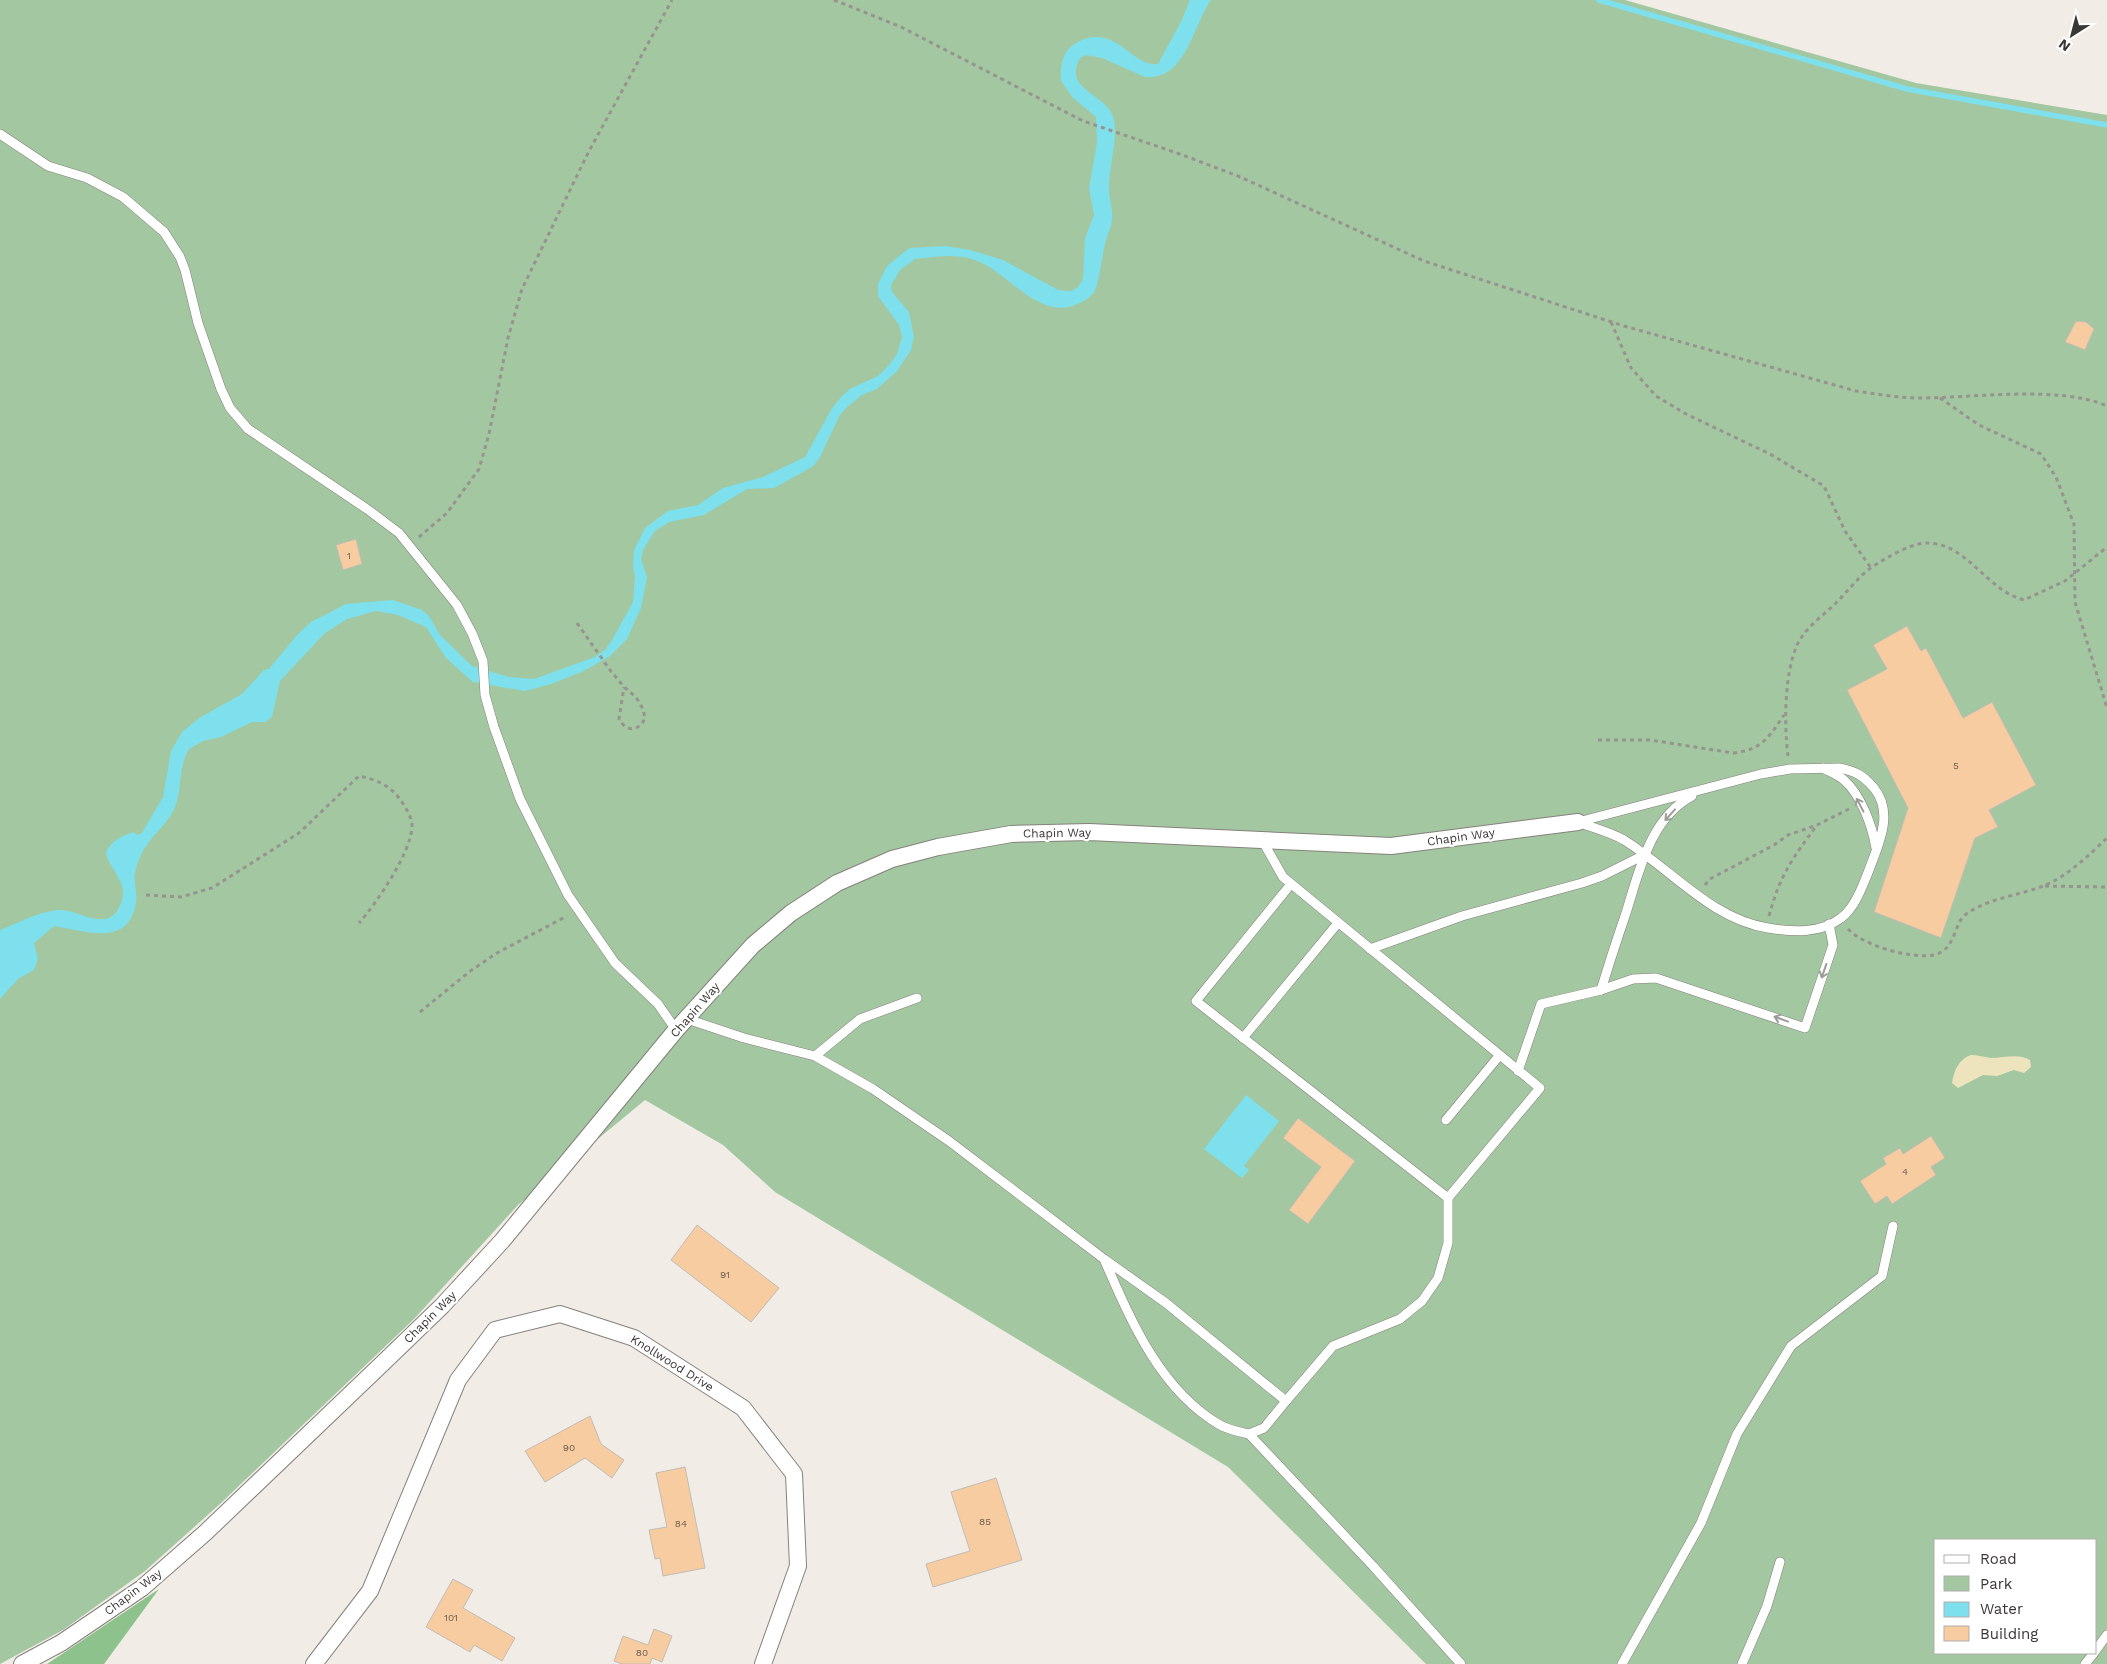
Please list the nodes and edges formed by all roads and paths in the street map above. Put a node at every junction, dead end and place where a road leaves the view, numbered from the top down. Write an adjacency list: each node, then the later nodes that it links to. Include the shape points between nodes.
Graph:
1 (672, 0): 7 (path, via 589,151 522,289 478,469 448,513)
2 (834, 0): 4 (path, via 900,27 1083,121 1178,153 1273,191 1424,261)
3 (0, 134): 7 (lane, via 48,166 87,178 122,197 159,227 180,257 198,323 230,408 248,428 367,509 399,533)
4 (1611, 322): 5 (path, via 1856,391); 9 (path, via 1631,368 1656,396 1770,454 1824,486 1845,531)
5 (1940, 398): 6 (path, via 2042,395 2085,399); 10 (path, via 1979,425 2041,454 2066,499 2074,524)
6 (2107, 406)
7 (410, 546): 31 (lane, via 457,604 472,633 483,661 485,696 520,799 568,895)
8 (2107, 547): 10 (path)
9 (1871, 568): 10 (path, via 1907,548 1928,543 1949,548 1971,563 1997,588 2024,600); 14 (path, via 1806,631 1797,644)
10 (2074, 574): 13 (path, via 2075,602)
11 (576, 623): 12 (path)
12 (624, 687): 12 (path, via 636,697 645,714 643,724 635,729 627,728 619,719)
13 (2107, 708)
14 (1785, 714): 15 (path, via 1766,740 1746,752 1733,753 1650,740); 17 (path)
15 (1598, 740)
16 (1823, 768): 17 (lane); 19 (lane, via 1843,780); 24 (lane, via 1854,771 1865,777 1879,794 1884,808 1884,828)
17 (1790, 769): 18 (lane)
18 (1708, 788): 20 (lane); 25 (lane, one-way to 25, via 1683,801 1667,817)
19 (1860, 803): 21 (path); 24 (lane, one-way to 19, via 1874,835)
20 (1578, 822): 23 (street, Chapin Way, via 1391,846); 25 (lane, via 1622,840)
21 (1817, 825): 29 (path, via 1788,835 1723,871); 36 (path, via 1783,873)
22 (2107, 838): 27 (path, via 2065,874)
23 (1262, 839): 26 (lane, via 1283,877); 41 (street, Chapin Way, via 1088,832 1011,834 892,859 837,883 791,914 753,945)
24 (1876, 850): 32 (lane, via 1857,897)
25 (1644, 854): 29 (lane); 37 (lane, via 1582,883 1462,916); 38 (lane)
26 (1291, 884): 34 (lane); 42 (lane, via 1196,1001)
27 (2044, 886): 28 (path); 32 (path, via 2006,896 1964,915 1958,922 1954,939 1936,954 1918,956 1875,946 1849,931)
28 (2107, 887)
29 (1696, 894): 36 (lane, via 1733,917)
30 (146, 895): 33 (path, via 180,898 212,888 299,833 359,776 391,789 408,813 412,827 407,846 384,891)
31 (579, 910): 40 (path, via 497,953); 41 (lane, via 615,963)
32 (1842, 918): 35 (lane)
33 (359, 923)
34 (1338, 923): 37 (lane); 42 (lane)
35 (1829, 924): 36 (lane, via 1805,931); 38 (lane, one-way to 38, via 1833,945 1805,1028 1656,978 1632,979)
36 (1766, 928)
37 (1370, 949): 44 (lane)
38 (1601, 990): 45 (lane, via 1541,1004)
39 (917, 998): 43 (lane, via 860,1020)
40 (420, 1012)
41 (681, 1025): 43 (lane); 56 (street, Chapin Way, via 502,1241 434,1313 205,1533 142,1588 61,1643)
42 (1243, 1038): 47 (lane)
43 (815, 1056): 49 (lane, via 873,1089 949,1142)
44 (1499, 1056): 45 (lane); 46 (lane)
45 (1518, 1071): 47 (lane, via 1540,1088)
46 (1446, 1120)
47 (1448, 1198): 50 (lane, via 1448,1243 1438,1278 1422,1301 1400,1319 1333,1346)
48 (1893, 1226): 60 (lane, via 1882,1276 1791,1346 1737,1434 1701,1523)
49 (1104, 1259): 50 (lane, via 1166,1303); 51 (lane, via 1131,1321 1171,1382 1189,1403 1222,1426)
50 (1286, 1400): 51 (lane, via 1264,1428)
51 (1249, 1434): 59 (lane)
52 (1780, 1562): 61 (lane, via 1767,1606)
53 (2107, 1635): 54 (lane)
54 (2097, 1649)
55 (2093, 1654): 62 (lane)
56 (22, 1664)
57 (314, 1664): 58 (street, Knollwood Drive, via 370,1591 458,1380 495,1330 560,1314 634,1338 744,1408 794,1474 798,1566)
58 (763, 1664)
59 (1461, 1664)
60 (1622, 1664)
61 (1742, 1664)
62 (2085, 1664)

